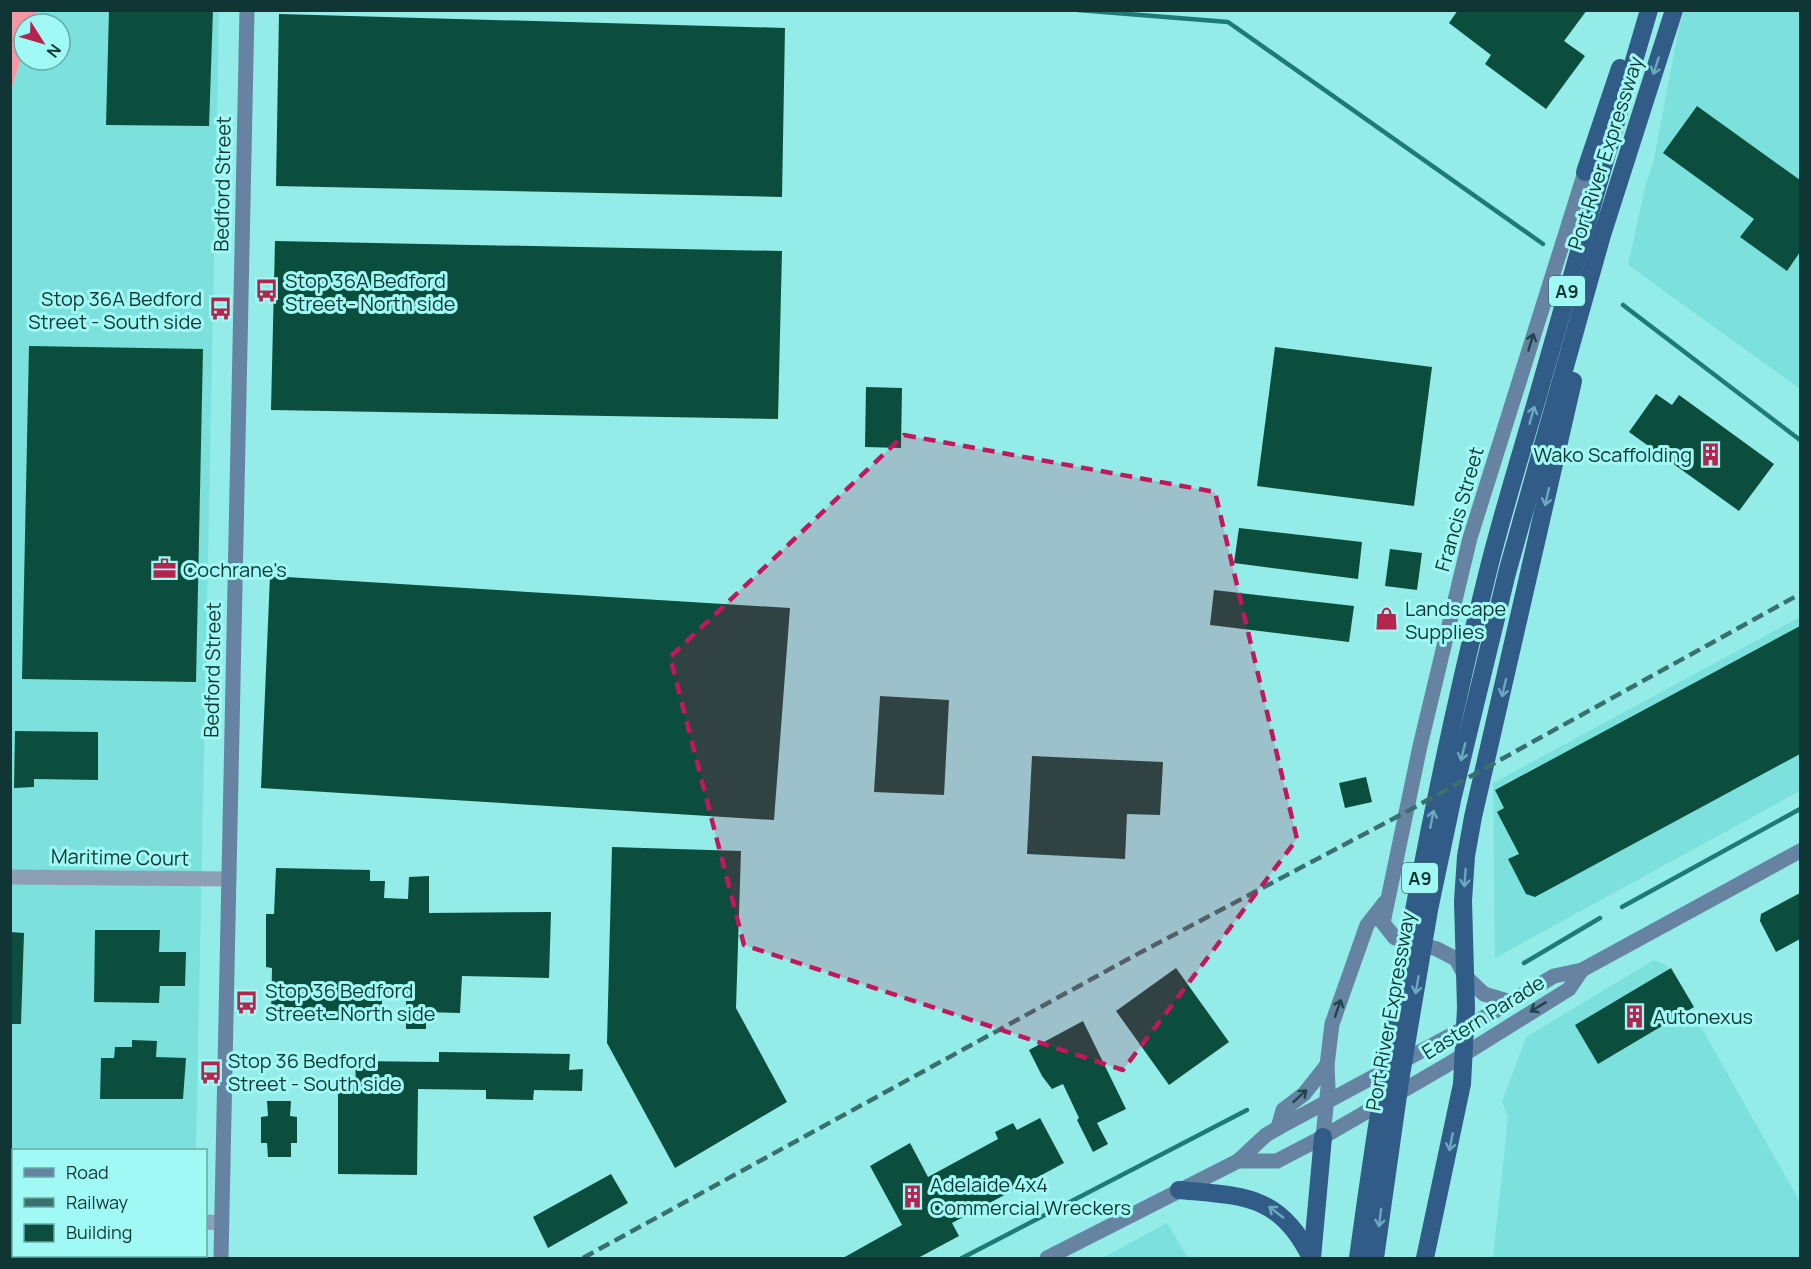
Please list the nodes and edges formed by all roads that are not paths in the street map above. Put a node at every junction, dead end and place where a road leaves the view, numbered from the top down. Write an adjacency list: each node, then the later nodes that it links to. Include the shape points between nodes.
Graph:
1 (247, 10): 9 (main road, Bedford Street)
2 (1640, 10): 5 (highway)
3 (1649, 10): 30 (highway, Port River Expressway / A9, one-way to 3, via 1411,918 1488,572)
4 (1674, 10): 6 (highway, Port River Expressway / A9, one-way to 6)
5 (1585, 172): 10 (main road, Francis Street, one-way to 5, via 1470,538)
6 (1602, 235): 12 (highway, one-way to 12, via 1599,265 1473,817 1463,901); 31 (highway, Port River Expressway / A9, one-way to 31, via 1507,573 1453,796 1432,898)
7 (1800, 851): 11 (main road, Eastern Parade)
8 (10, 877): 9 (street, Maritime Court)
9 (229, 879): 26 (main road, Bedford Street)
10 (1386, 900): 12 (main road, via 1383,923 1395,938 1437,949 1456,959); 17 (main road, one-way to 10, via 1332,1024 1367,925)
11 (1582, 970): 13 (main road, Eastern Parade, via 1554,976); 15 (main road, Eastern Parade, one-way to 15, via 1569,988)
12 (1465, 976): 13 (main road, via 1484,994); 14 (highway)
13 (1511, 1002): 14 (main road, Eastern Parade)
14 (1465, 1027): 15 (highway); 16 (main road, Eastern Parade)
15 (1464, 1053): 18 (main road, Eastern Parade); 19 (highway)
16 (1414, 1054): 18 (main road, via 1434,1057); 20 (main road, Eastern Parade)
17 (1327, 1065): 20 (main road); 21 (main road, one-way to 17, via 1282,1110 1304,1094)
18 (1447, 1065): 19 (main road); 22 (main road, Eastern Parade)
19 (1462, 1084): 32 (highway, one-way to 32)
20 (1327, 1101): 21 (main road, Eastern Parade); 22 (main road)
21 (1278, 1128): 23 (main road, Eastern Parade)
22 (1323, 1137): 23 (main road, Eastern Parade, via 1277,1161); 29 (highway)
23 (1238, 1161): 24 (main road, Eastern Parade)
24 (1179, 1190): 28 (main road, Eastern Parade); 29 (highway, one-way to 24, via 1291,1224 1265,1204 1238,1196)
25 (207, 1222): 26 (street)
26 (222, 1223): 27 (main road, Bedford Street)
27 (221, 1258)
28 (1047, 1258)
29 (1311, 1258)
30 (1358, 1258)
31 (1375, 1258)
32 (1425, 1258)

